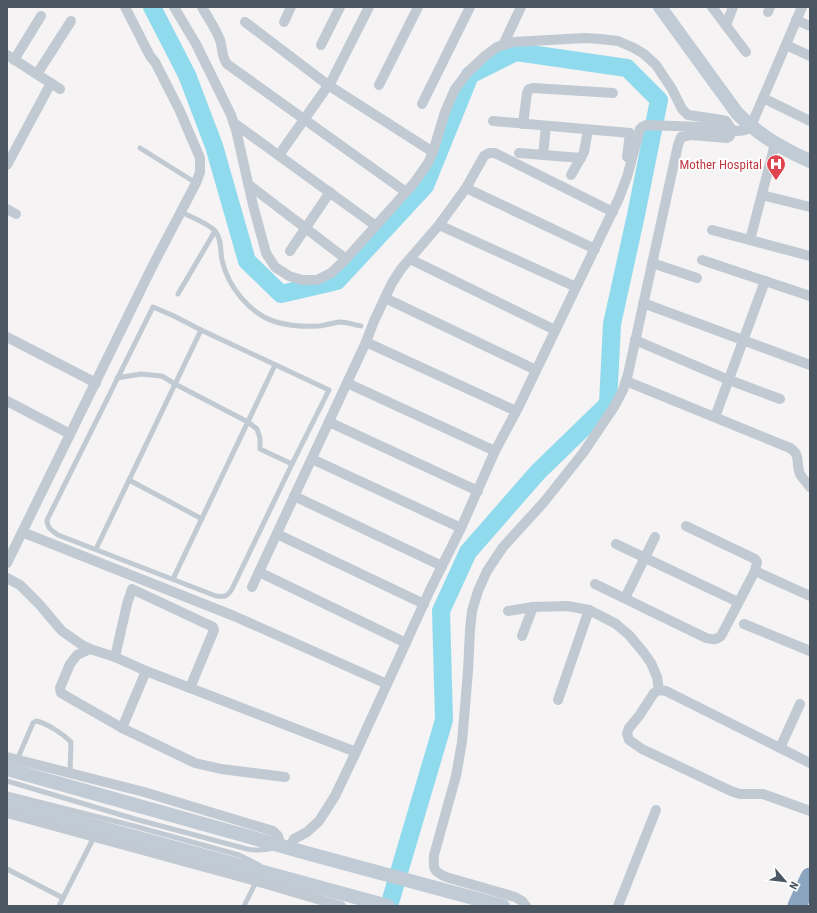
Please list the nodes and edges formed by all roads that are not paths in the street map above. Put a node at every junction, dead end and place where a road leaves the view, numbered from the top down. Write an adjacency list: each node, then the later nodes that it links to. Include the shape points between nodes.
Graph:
1 (125, 7): 55 (street, via 179,109 200,158 200,172)
2 (174, 7): 37 (street, via 196,44)
3 (202, 7): 35 (street, via 220,38 227,64)
4 (291, 7): 18 (street)
5 (340, 7): 21 (street)
6 (369, 7): 29 (street)
7 (418, 7): 30 (street)
8 (470, 7): 34 (street)
9 (521, 7): 22 (street)
10 (660, 7): 41 (main road, via 737,113)
11 (712, 7): 19 (street)
12 (732, 7): 19 (street)
13 (802, 7): 15 (street)
14 (41, 16): 26 (street)
15 (796, 20): 20 (street); 23 (street)
16 (71, 21): 27 (street)
17 (245, 22): 29 (street)
18 (284, 22)
19 (726, 25): 24 (street)
20 (810, 26)
21 (321, 45)
22 (503, 45): 43 (street, via 513,42 585,38 618,41 644,54 656,65 688,115 726,121); 46 (street, via 485,56 455,89 445,112)
23 (786, 45): 25 (street); 33 (street)
24 (746, 52)
25 (810, 56)
26 (11, 57): 27 (street)
27 (37, 74): 28 (street)
28 (51, 83): 31 (street); 52 (street)
29 (328, 85): 35 (street); 46 (street)
30 (379, 85)
31 (60, 89)
32 (613, 93): 39 (street, via 529,89)
33 (763, 98): 36 (street); 41 (street)
34 (422, 104)
35 (305, 119): 48 (street); 59 (street)
36 (810, 121)
37 (234, 122): 48 (street); 56 (street)
38 (493, 122): 39 (street)
39 (523, 124): 40 (street)
40 (546, 126): 42 (street); 49 (street)
41 (751, 126): 43 (street, via 745,130); 44 (main road)
42 (588, 130): 50 (street); 54 (street, via 630,133 623,176)
43 (728, 130): 54 (street, via 647,125 642,127); 76 (street, via 730,136 727,138 690,135 681,137)
44 (776, 144): 51 (main road); 60 (street)
45 (140, 148): 55 (lane)
46 (434, 152): 59 (street)
47 (519, 153): 49 (street)
48 (279, 155): 58 (street)
49 (543, 155): 50 (street)
50 (581, 158): 53 (street)
51 (810, 161)
52 (7, 165)
53 (571, 175)
54 (626, 180): 63 (street)
55 (196, 183): 62 (street)
56 (249, 185): 66 (street); 73 (street, via 266,253 276,267 288,276 302,280 317,280 331,273)
57 (466, 188): 63 (street, via 484,156 495,152); 65 (street); 70 (street)
58 (330, 192): 64 (street); 66 (street)
59 (406, 192): 64 (street)
60 (762, 195): 61 (street); 69 (street)
61 (810, 207)
62 (181, 212): 68 (lane); 97 (street)
63 (613, 212): 70 (street)
64 (376, 226): 73 (street)
65 (439, 226): 74 (street); 79 (street)
66 (306, 228): 71 (street); 73 (street)
67 (712, 230): 69 (street)
68 (215, 231): 80 (lane); 84 (lane, via 229,280 241,298 260,314 275,322 291,326 319,326 341,322)
69 (750, 240): 72 (street)
70 (595, 249): 79 (street)
71 (290, 251)
72 (810, 256)
73 (346, 259)
74 (410, 259): 82 (street, via 392,283); 86 (street)
75 (702, 260): 78 (street)
76 (652, 263): 77 (street); 83 (street)
77 (697, 278)
78 (765, 281): 81 (street); 89 (street)
79 (576, 287): 86 (street)
80 (178, 294)
81 (810, 296)
82 (385, 298): 90 (street); 93 (street)
83 (643, 303): 88 (street); 89 (street)
84 (361, 326)
85 (202, 330): 91 (lane); 94 (lane, via 152,307); 99 (lane)
86 (555, 330): 93 (street)
87 (7, 337): 97 (street)
88 (635, 340): 95 (street); 96 (street)
89 (743, 340): 92 (street); 96 (street)
90 (366, 342): 98 (street); 102 (street)
91 (275, 365): 104 (lane); 109 (lane, via 329,390)
92 (810, 365)
93 (536, 370): 102 (street)
94 (117, 378): 99 (lane, via 142,374 162,376); 121 (lane, via 47,520 47,525 58,535)
95 (626, 380): 103 (street); 179 (street, via 614,407 583,452 544,502 503,547 487,571 472,611 462,742 433,867 446,877 515,897)
96 (729, 380): 100 (street); 103 (street)
97 (96, 383): 106 (street)
98 (347, 383): 105 (street); 107 (street)
99 (175, 384): 104 (lane); 110 (lane)
100 (780, 399)
101 (7, 401): 106 (street)
102 (516, 411): 107 (street)
103 (715, 417): 111 (street, via 795,451 800,474)
104 (248, 422): 109 (lane, via 257,429 260,449); 114 (lane)
105 (329, 422): 108 (street); 112 (street)
106 (70, 434): 117 (street)
107 (495, 451): 112 (street)
108 (312, 459): 113 (street); 116 (street)
109 (292, 464): 131 (lane, via 229,594 224,597 216,596)
110 (129, 480): 114 (lane); 122 (lane)
111 (810, 487)
112 (478, 491): 116 (street)
113 (294, 496): 118 (street); 126 (street)
114 (202, 519): 131 (lane)
115 (686, 526): 127 (street, via 755,559)
116 (461, 528): 126 (street)
117 (22, 532): 123 (street); 125 (street)
118 (277, 534): 128 (street); 138 (street)
119 (655, 537): 124 (street)
120 (616, 544): 124 (street)
121 (87, 546): 122 (lane); 123 (lane)
122 (96, 549): 131 (lane)
123 (83, 557): 130 (street)
124 (645, 557): 136 (street); 137 (street)
125 (7, 563)
126 (442, 566): 138 (street)
127 (755, 571): 135 (street); 137 (street)
128 (259, 572): 133 (street); 144 (street)
129 (7, 578): 145 (street, via 30,595 62,631)
130 (137, 578): 134 (street); 149 (street, via 234,616)
131 (173, 579)
132 (595, 584): 136 (street)
133 (252, 587)
134 (132, 589): 147 (street); 150 (street, via 213,627)
135 (810, 596)
136 (625, 598): 137 (street, via 712,639 721,636)
137 (738, 602)
138 (424, 604): 144 (street)
139 (533, 607): 140 (street); 141 (street, via 567,606); 143 (street)
140 (508, 610)
141 (589, 610): 151 (street, via 616,624 629,635 651,663); 152 (street)
142 (744, 624): 146 (street)
143 (522, 636)
144 (406, 643): 149 (street)
145 (90, 648): 147 (street); 154 (street, via 76,655 70,664 60,688 61,693)
146 (810, 651)
147 (115, 657): 148 (street)
148 (146, 671): 150 (street); 154 (street)
149 (387, 684): 156 (street)
150 (190, 688): 156 (street)
151 (659, 690): 155 (street, via 666,691); 166 (street, via 654,693 629,728 627,734 630,740 642,749 731,791 740,794 762,794)
152 (558, 700)
153 (800, 704): 155 (street)
154 (122, 728): 161 (street, via 195,763)
155 (780, 748): 158 (street)
156 (356, 752): 169 (street, via 335,796 319,821)
157 (7, 757): 159 (street)
158 (810, 762)
159 (12, 764): 160 (street); 160 (lane, via 36,721 42,722 71,742); 169 (main road)
160 (70, 773): 169 (street, via 144,792 273,831)
161 (284, 777)
162 (7, 781): 169 (lane, via 247,849)
163 (7, 794): 171 (lane, via 238,855 259,865)
164 (7, 802): 171 (main road)
165 (656, 810): 180 (street)
166 (810, 811)
167 (7, 813): 168 (street)
168 (94, 837): 171 (street); 173 (lane)
169 (285, 847): 178 (main road)
170 (7, 869): 173 (lane)
171 (263, 876): 175 (lane); 176 (street); 177 (main road, via 306,884)
172 (810, 877): 181 (highway)
173 (63, 898): 174 (lane)
174 (59, 906)
175 (244, 906)
176 (341, 906)
177 (388, 906)
178 (503, 906)
179 (526, 906)
180 (618, 906)
181 (797, 906)

